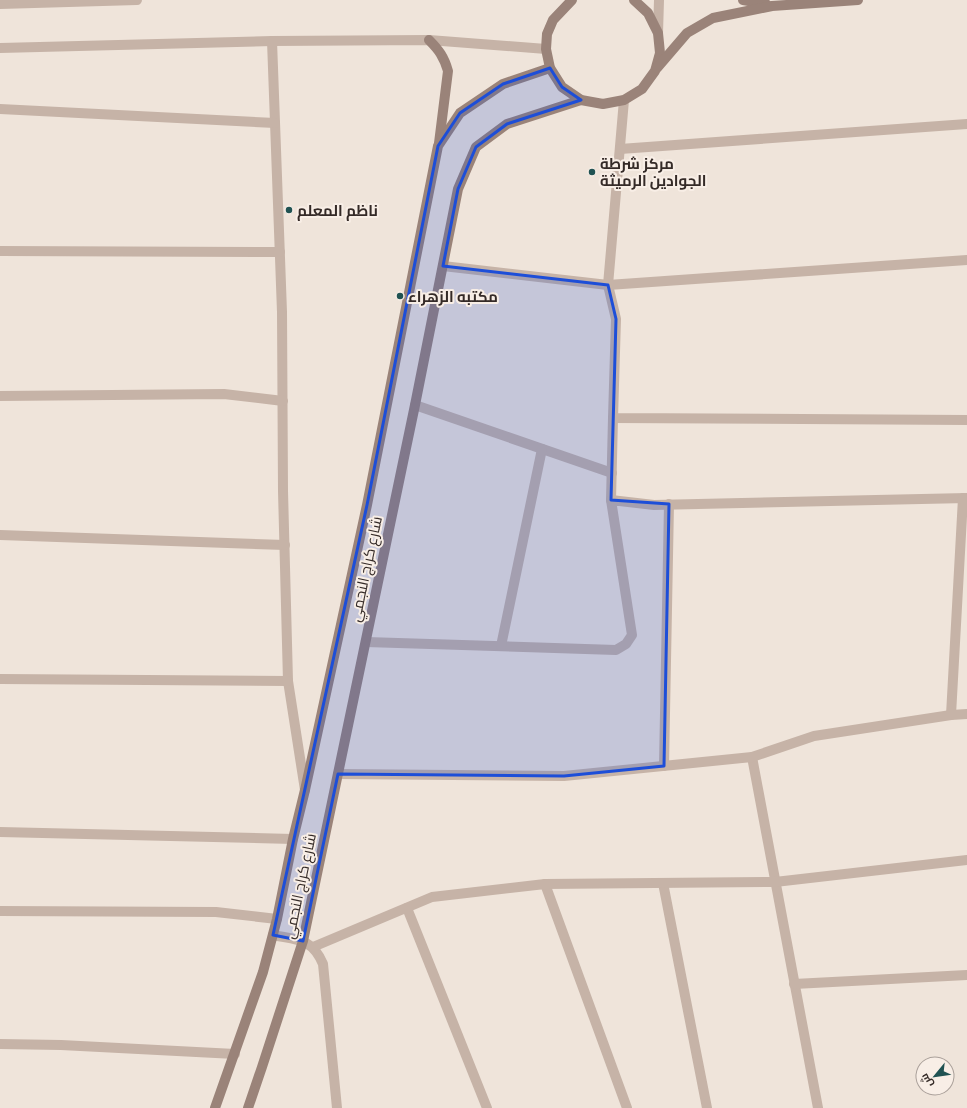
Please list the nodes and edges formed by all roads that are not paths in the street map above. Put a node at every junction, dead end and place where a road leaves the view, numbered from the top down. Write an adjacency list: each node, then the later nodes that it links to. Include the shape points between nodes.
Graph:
1 (137, 0): 7 (street)
2 (572, 0): 13 (main road, via 553,20 547,34)
3 (634, 0): 9 (main road, via 648,13)
4 (660, 0): 9 (street)
5 (743, 0): 8 (main road)
6 (858, 0): 8 (main road)
7 (0, 4)
8 (772, 6): 15 (main road, via 713,18 686,33)
9 (658, 33): 15 (main road, via 660,53)
10 (429, 40): 11 (street); 13 (street); 21 (main road, via 439,51 448,71)
11 (272, 41): 12 (street); 19 (street)
12 (0, 48)
13 (546, 49): 14 (main road)
14 (550, 68): 16 (main road, via 562,87); 21 (main road, via 503,84 460,113)
15 (655, 71): 17 (main road, via 642,89)
16 (581, 100): 17 (main road, via 602,104); 26 (main road, شارع كراج النجمي, via 508,124 476,147 458,189)
17 (624, 100): 22 (street)
18 (0, 109): 19 (street)
19 (275, 123): 24 (street)
20 (967, 124): 22 (street)
21 (438, 146): 49 (main road, via 367,505)
22 (620, 149): 27 (street)
23 (0, 251): 24 (street)
24 (280, 252): 29 (street)
25 (967, 260): 27 (street)
26 (442, 266): 27 (street); 30 (main road, شارع كراج النجمي)
27 (608, 285): 31 (street, via 616,319)
28 (0, 396): 29 (street, via 224,394)
29 (283, 401): 39 (street)
30 (415, 405): 33 (street); 40 (main road, شارع كراج النجمي)
31 (613, 418): 32 (street); 34 (street)
32 (967, 420)
33 (542, 449): 34 (street); 41 (street)
34 (612, 473): 36 (street)
35 (965, 498): 37 (street); 45 (street)
36 (611, 500): 37 (street, via 654,505); 41 (street, via 632,635 626,644 616,650)
37 (669, 504): 47 (street)
38 (0, 535): 39 (street)
39 (284, 545): 43 (street)
40 (366, 642): 41 (street); 48 (main road, شارع كراج النجمي)
41 (501, 646)
42 (0, 679): 43 (street)
43 (288, 681): 49 (street)
44 (967, 714): 45 (street)
45 (951, 715): 46 (street, via 814,736)
46 (752, 757): 47 (street); 53 (street)
47 (664, 766): 48 (street, via 564,776)
48 (338, 774): 60 (main road, شارع كراج النجمي)
49 (305, 790): 51 (main road)
50 (0, 832): 51 (street)
51 (293, 839): 58 (main road)
52 (967, 860): 53 (street)
53 (775, 882): 54 (street); 63 (street)
54 (663, 883): 55 (street); 71 (street)
55 (545, 884): 56 (street, via 432,897); 70 (street)
56 (407, 908): 61 (street); 69 (street)
57 (0, 911): 58 (street, via 216,912)
58 (277, 919): 59 (main road)
59 (273, 935): 60 (street); 65 (main road)
60 (303, 941): 61 (street); 67 (main road, شارع كراج النجمي)
61 (313, 947): 68 (street, via 323,964)
62 (967, 975): 63 (street)
63 (794, 984): 72 (street)
64 (0, 1044): 65 (street)
65 (235, 1054): 66 (main road)
66 (215, 1108)
67 (248, 1108)
68 (337, 1108)
69 (487, 1108)
70 (627, 1108)
71 (707, 1108)
72 (818, 1108)

